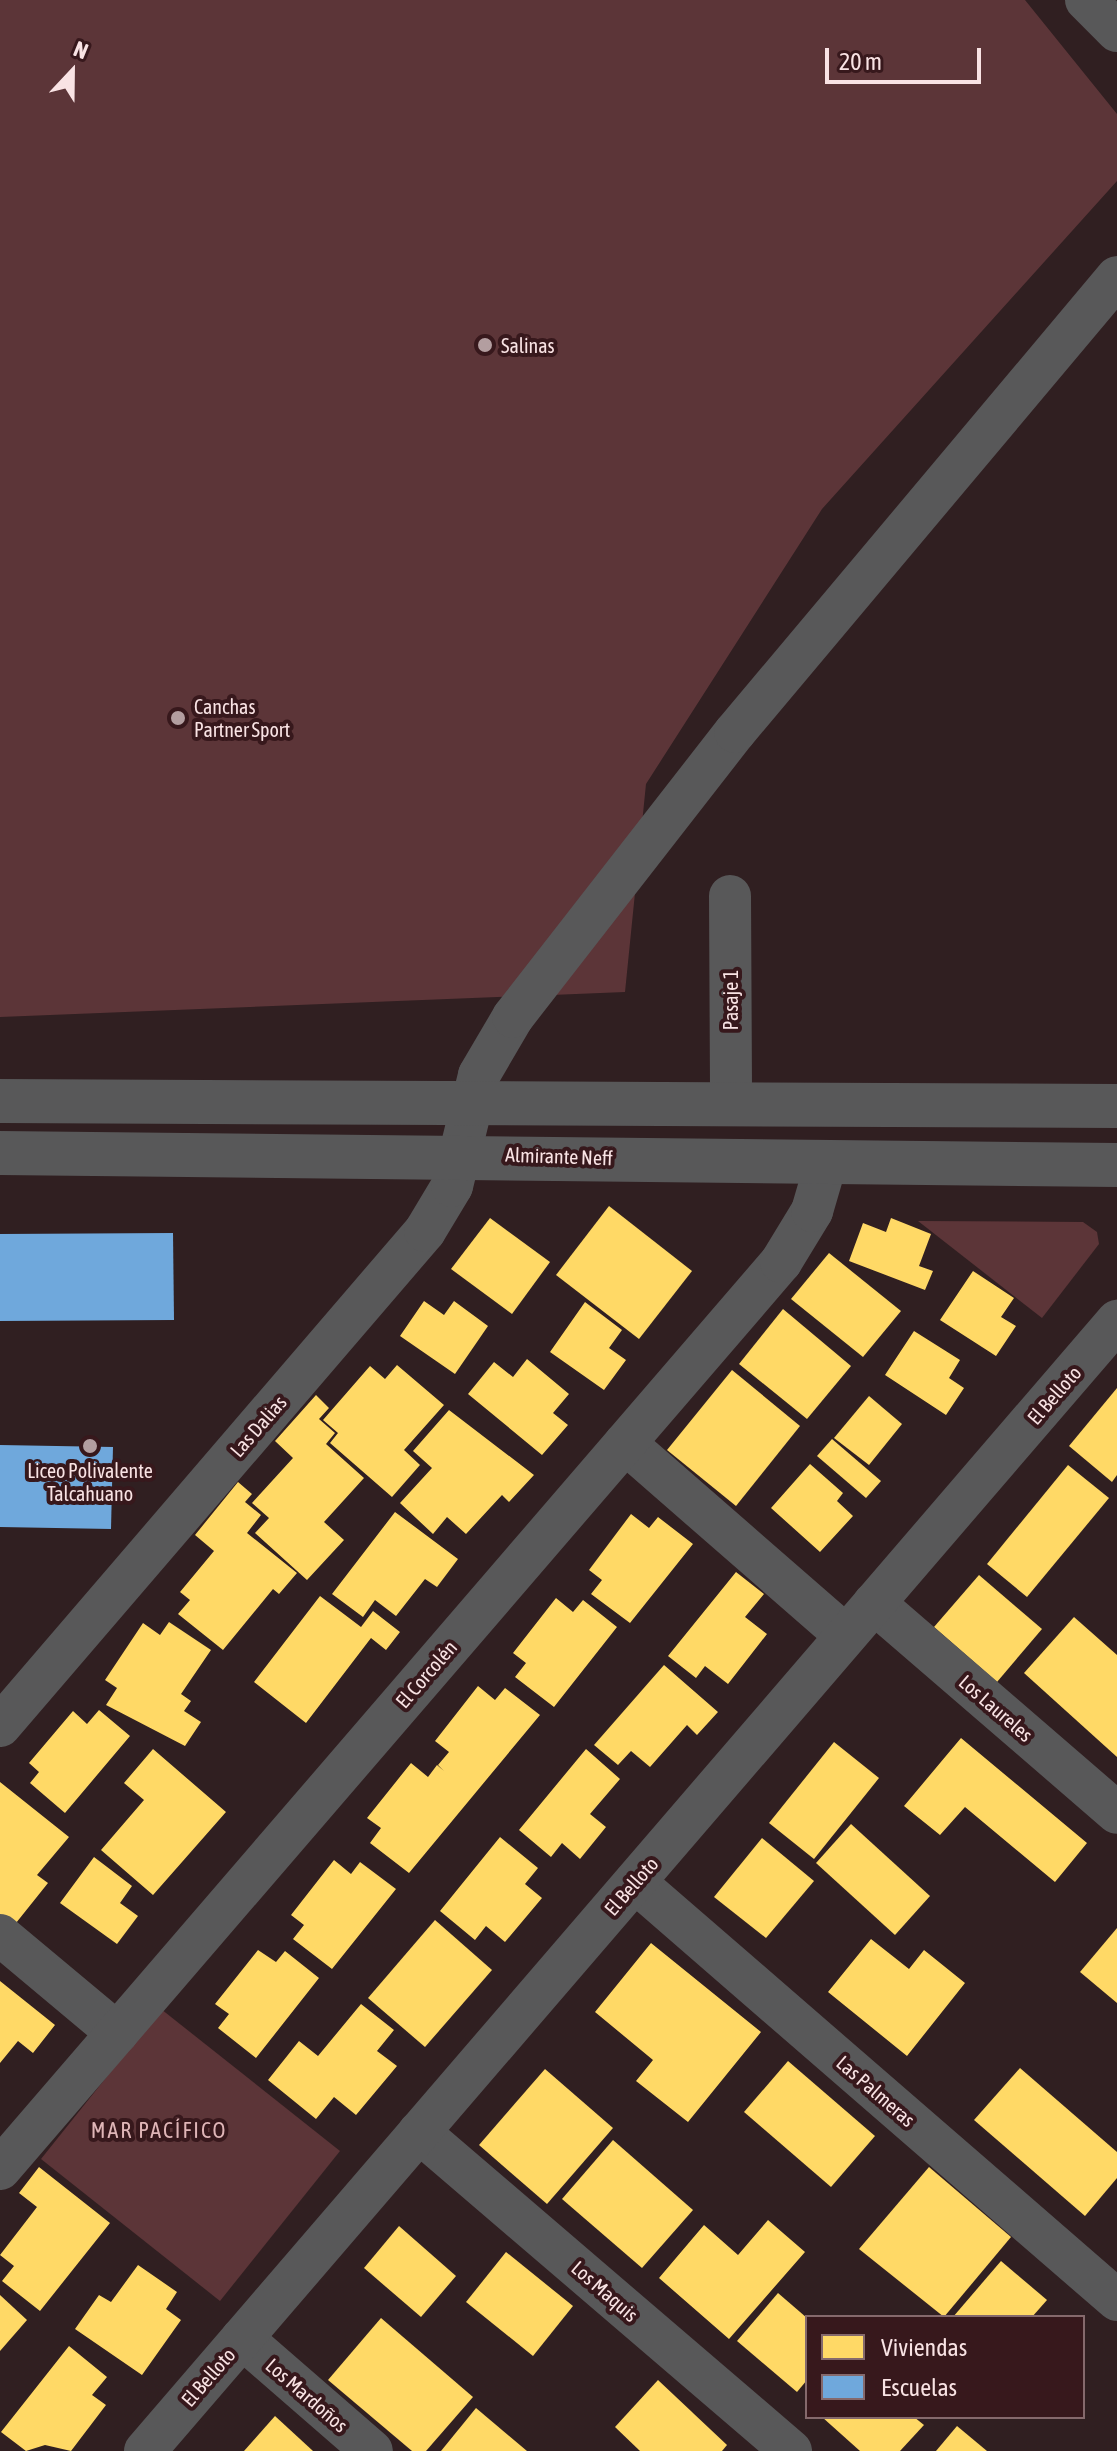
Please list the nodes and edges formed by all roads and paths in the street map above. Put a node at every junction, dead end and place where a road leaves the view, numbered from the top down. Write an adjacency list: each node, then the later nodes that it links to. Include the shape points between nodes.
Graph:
1 (1086, 0): 2 (street)
2 (1117, 31)
3 (1117, 277): 6 (street, Las Dalias, via 622,873 492,1048)
4 (730, 896): 7 (street, Pasaje 1)
5 (0, 1101): 6 (street)
6 (473, 1103): 7 (street); 10 (street, Las Dalias)
7 (731, 1104): 8 (street)
8 (1117, 1106)
9 (0, 1153): 10 (street, Almirante Neff)
10 (463, 1153): 11 (street, Almirante Neff); 17 (street, Las Dalias, via 425,1231)
11 (826, 1163): 12 (street, Almirante Neff); 14 (street, El Corcolén, via 812,1211 781,1262)
12 (1117, 1165)
13 (1116, 1325): 15 (street, El Belloto)
14 (625, 1443): 16 (street); 21 (street, El Corcolén)
15 (874, 1603): 16 (street, El Belloto); 18 (street, Los Laureles)
16 (846, 1636): 19 (street, El Belloto)
17 (0, 1726)
18 (1117, 1813)
19 (635, 1882): 22 (street, El Belloto); 24 (street, Las Palmeras)
20 (0, 1935): 21 (street)
21 (117, 2033): 23 (street, El Corcolén)
22 (419, 2132): 25 (street, El Belloto); 28 (street, Los Maquis)
23 (0, 2169)
24 (1117, 2300)
25 (242, 2338): 26 (street, El Belloto); 27 (street, Los Mardoños)
26 (145, 2451)
27 (372, 2451)
28 (791, 2451)

